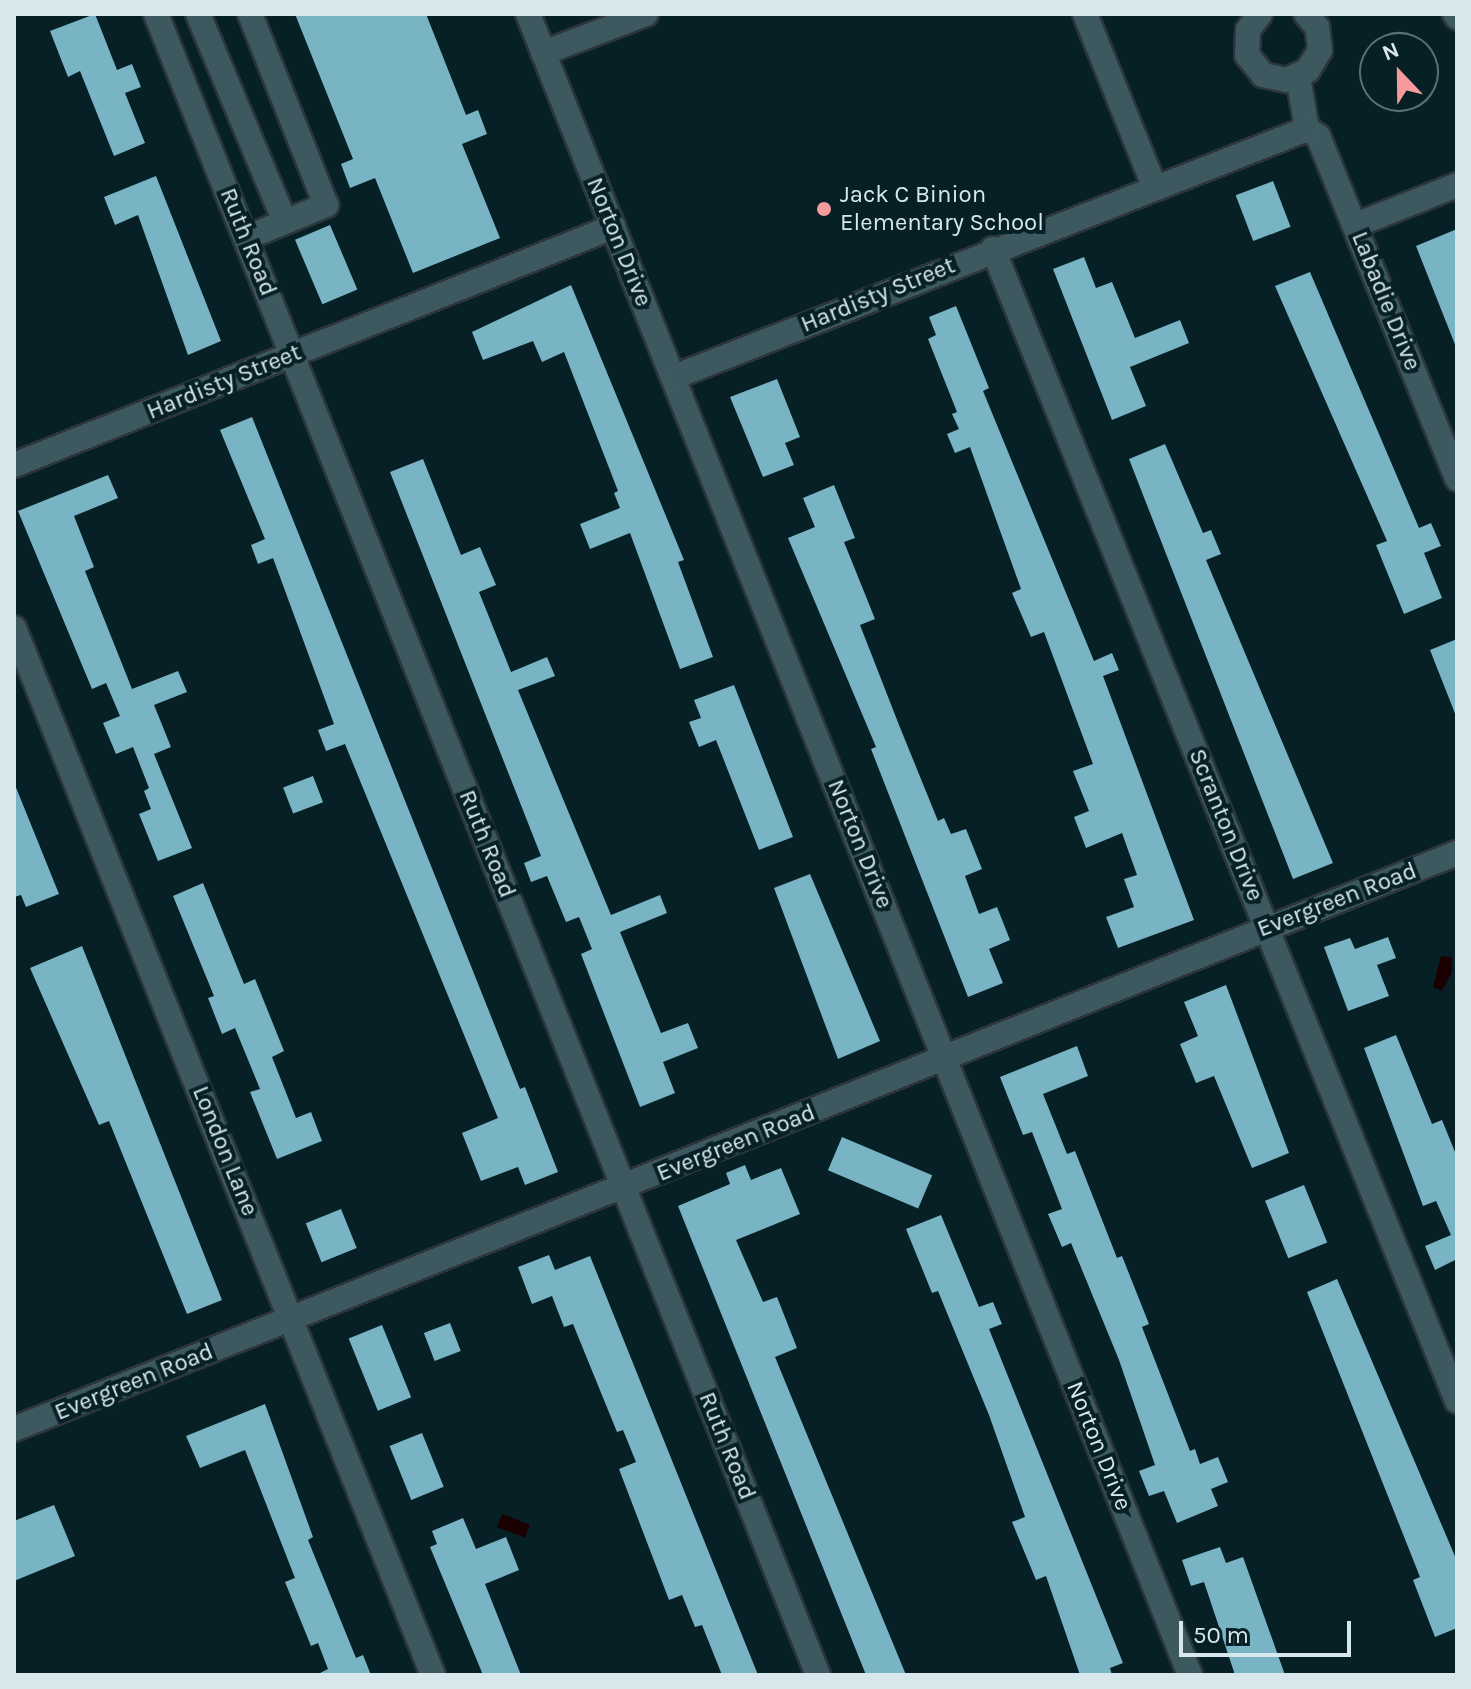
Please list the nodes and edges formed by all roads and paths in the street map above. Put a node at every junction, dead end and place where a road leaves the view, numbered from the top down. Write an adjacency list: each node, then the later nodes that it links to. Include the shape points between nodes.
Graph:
1 (156, 14): 18 (street, Ruth Road)
2 (198, 14): 15 (street)
3 (250, 14): 15 (street, via 326,205)
4 (528, 14): 10 (street, Norton Drive)
5 (646, 14): 9 (street)
6 (1085, 14): 14 (street)
7 (1260, 14): 11 (street, via 1246,43 1254,67 1275,80)
8 (1306, 14): 11 (street, via 1317,27 1320,50)
9 (597, 23): 10 (street)
10 (543, 53): 17 (street, Norton Drive)
11 (1298, 77): 12 (street)
12 (1307, 129): 14 (street, Hardisty Street); 16 (street, Labadie Drive, via 1318,136)
13 (1457, 185): 16 (street)
14 (1154, 186): 19 (street, Hardisty Street)
15 (285, 222): 18 (street)
16 (1356, 225): 23 (street, Labadie Drive)
17 (613, 227): 20 (street, Hardisty Street); 21 (street, Norton Drive)
18 (246, 238): 20 (street, Ruth Road)
19 (993, 249): 21 (street, Hardisty Street); 26 (street, Scranton Drive)
20 (293, 355): 22 (street, Hardisty Street); 28 (street, Ruth Road)
21 (674, 377): 27 (street, Norton Drive)
22 (14, 465)
23 (1457, 479)
24 (14, 628): 29 (street, London Lane)
25 (1457, 853): 26 (street, Evergreen Road)
26 (1267, 927): 27 (street, Evergreen Road); 30 (street, Scranton Drive)
27 (946, 1058): 28 (street, Evergreen Road); 34 (street, Norton Drive)
28 (624, 1189): 29 (street, Evergreen Road); 33 (street, Ruth Road)
29 (292, 1320): 31 (street, Evergreen Road); 32 (street, London Lane)
30 (1457, 1401)
31 (14, 1429)
32 (433, 1675)
33 (818, 1675)
34 (1190, 1675)

